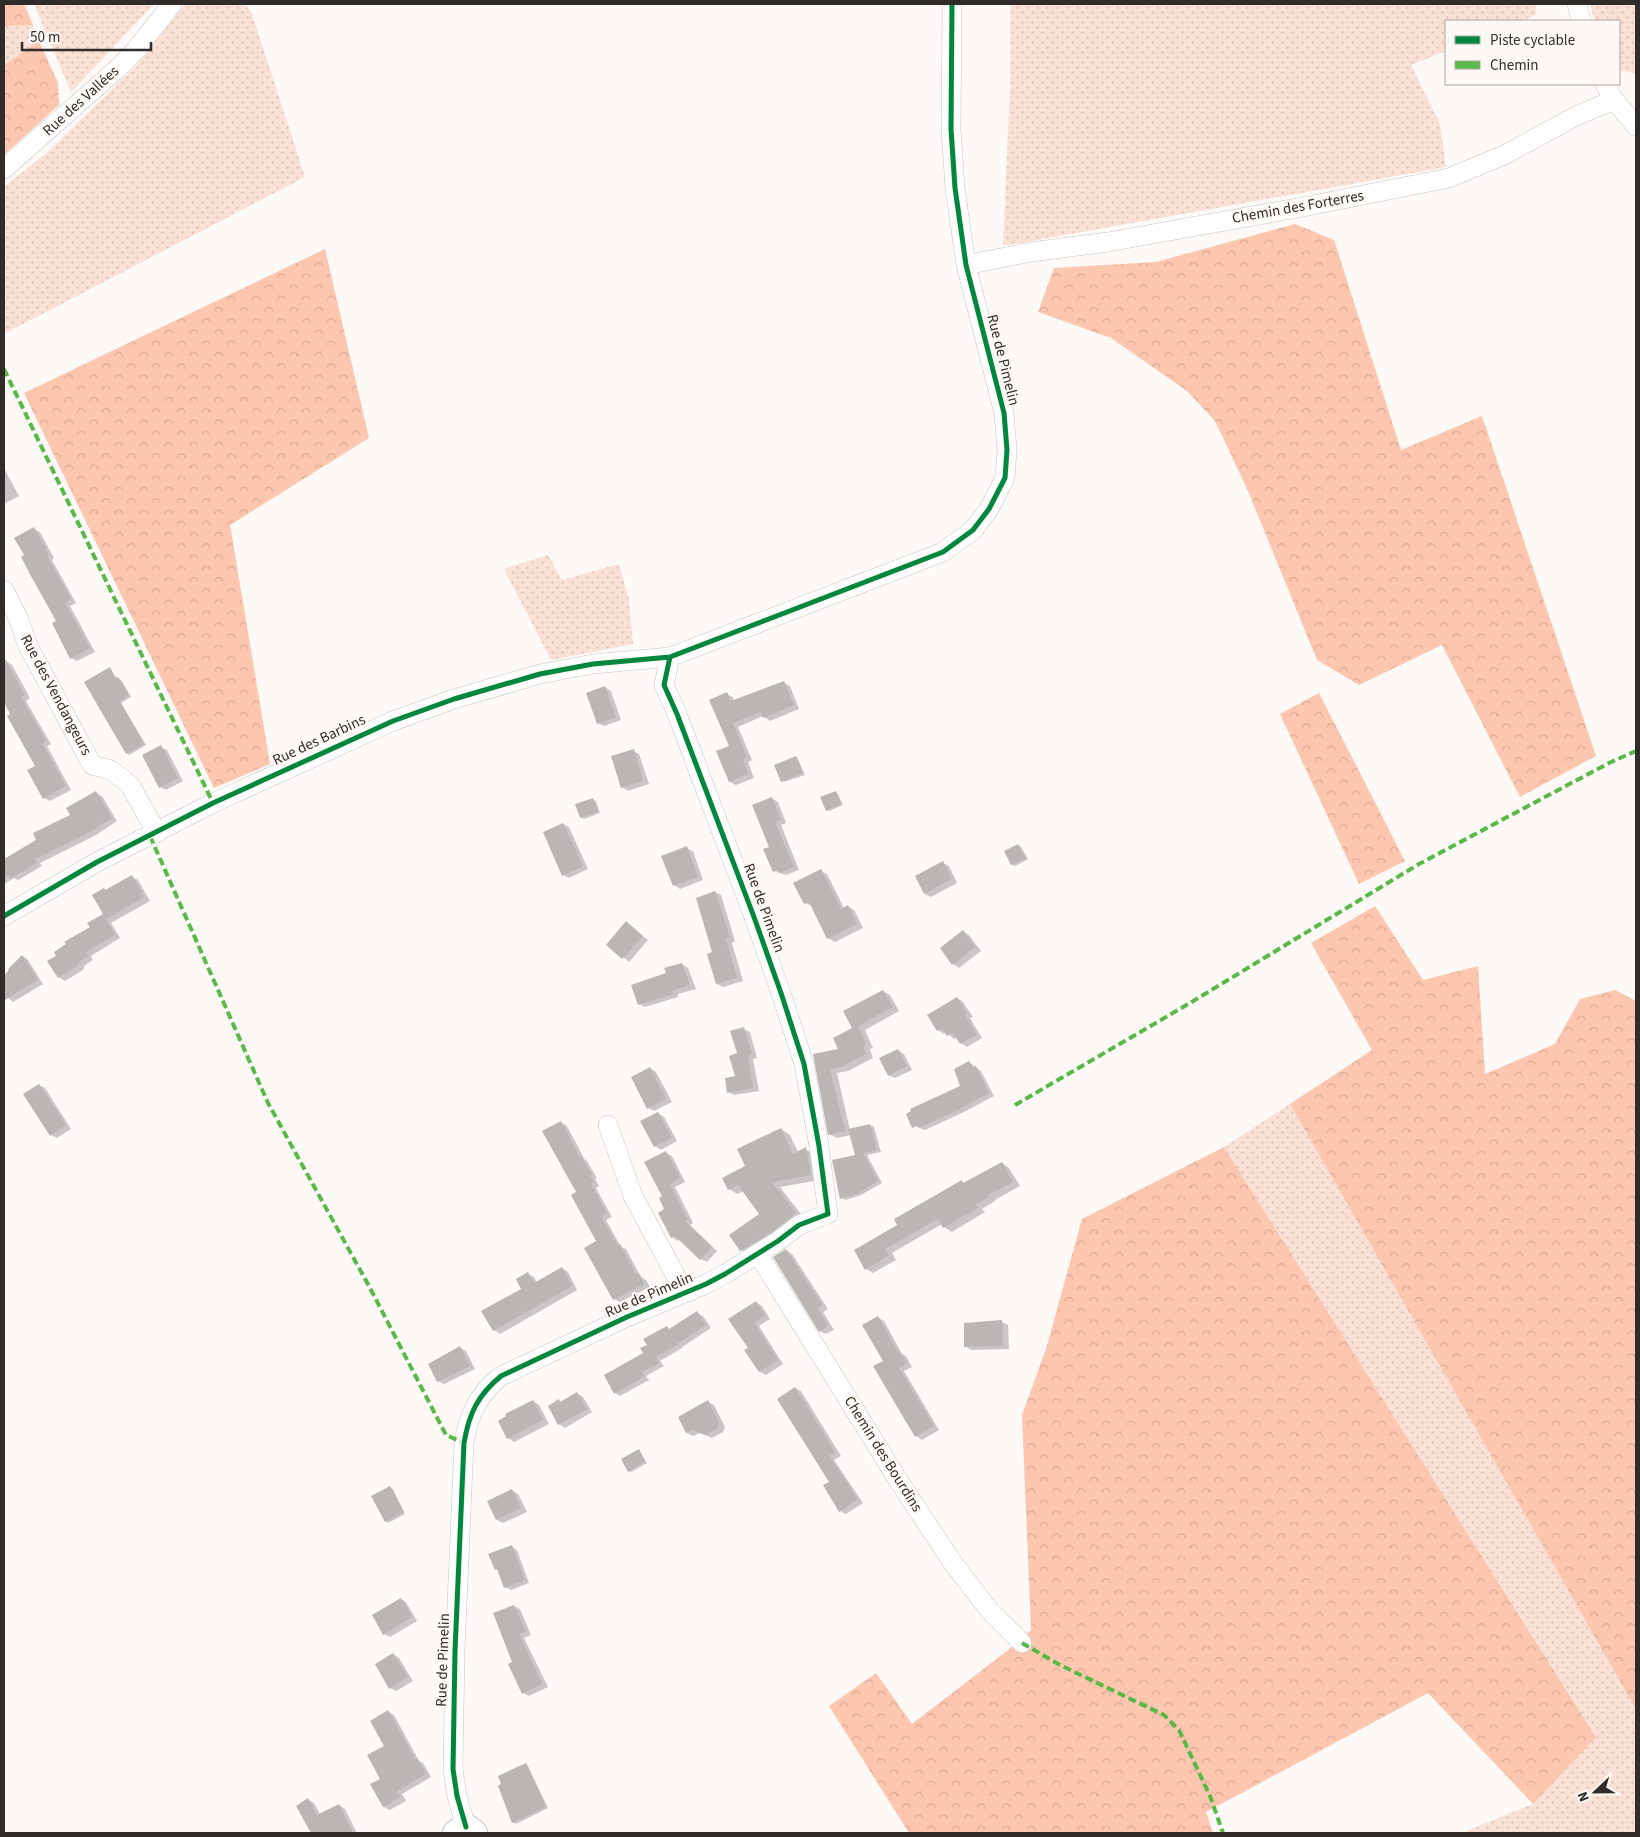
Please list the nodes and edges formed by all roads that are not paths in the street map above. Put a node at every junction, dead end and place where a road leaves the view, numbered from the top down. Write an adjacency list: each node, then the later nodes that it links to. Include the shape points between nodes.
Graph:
1 (172, 4): 8 (street, Rue des Vallées, via 117,69)
2 (952, 4): 9 (street, Rue de Pimelin, via 951,128 955,188)
3 (1577, 4): 4 (street)
4 (1581, 20)
5 (1606, 85): 6 (street)
6 (1614, 100): 7 (street); 9 (street, Chemin des Forterres, via 1576,116 1504,155 1449,178 1308,206)
7 (1636, 126)
8 (4, 169)
9 (966, 265): 11 (street, Rue de Pimelin, via 1004,413 1007,450 1004,478 989,509 973,530 943,552)
10 (4, 590): 14 (street, Rue des Vendangeurs, via 27,644 92,765 111,770 130,785)
11 (670, 656): 12 (street, Rue des Barbins); 13 (street)
12 (649, 660): 13 (street, Rue de Pimelin); 14 (street, Rue des Barbins, via 593,664 540,674 454,698 364,732)
13 (664, 685): 17 (street, Rue de Pimelin, via 781,993 804,1064 819,1146 828,1214 799,1225)
14 (157, 832): 15 (street, Rue des Barbins, via 97,862)
15 (4, 916)
16 (608, 1125): 18 (street, via 633,1196)
17 (758, 1254): 18 (street, Rue de Pimelin, via 726,1274); 19 (street, Chemin des Bourdins, via 954,1563 989,1610)
18 (685, 1293): 20 (street, Rue de Pimelin, via 501,1376 486,1388 471,1414 464,1443 461,1486 452,1769)
19 (1022, 1643)
20 (465, 1831)

